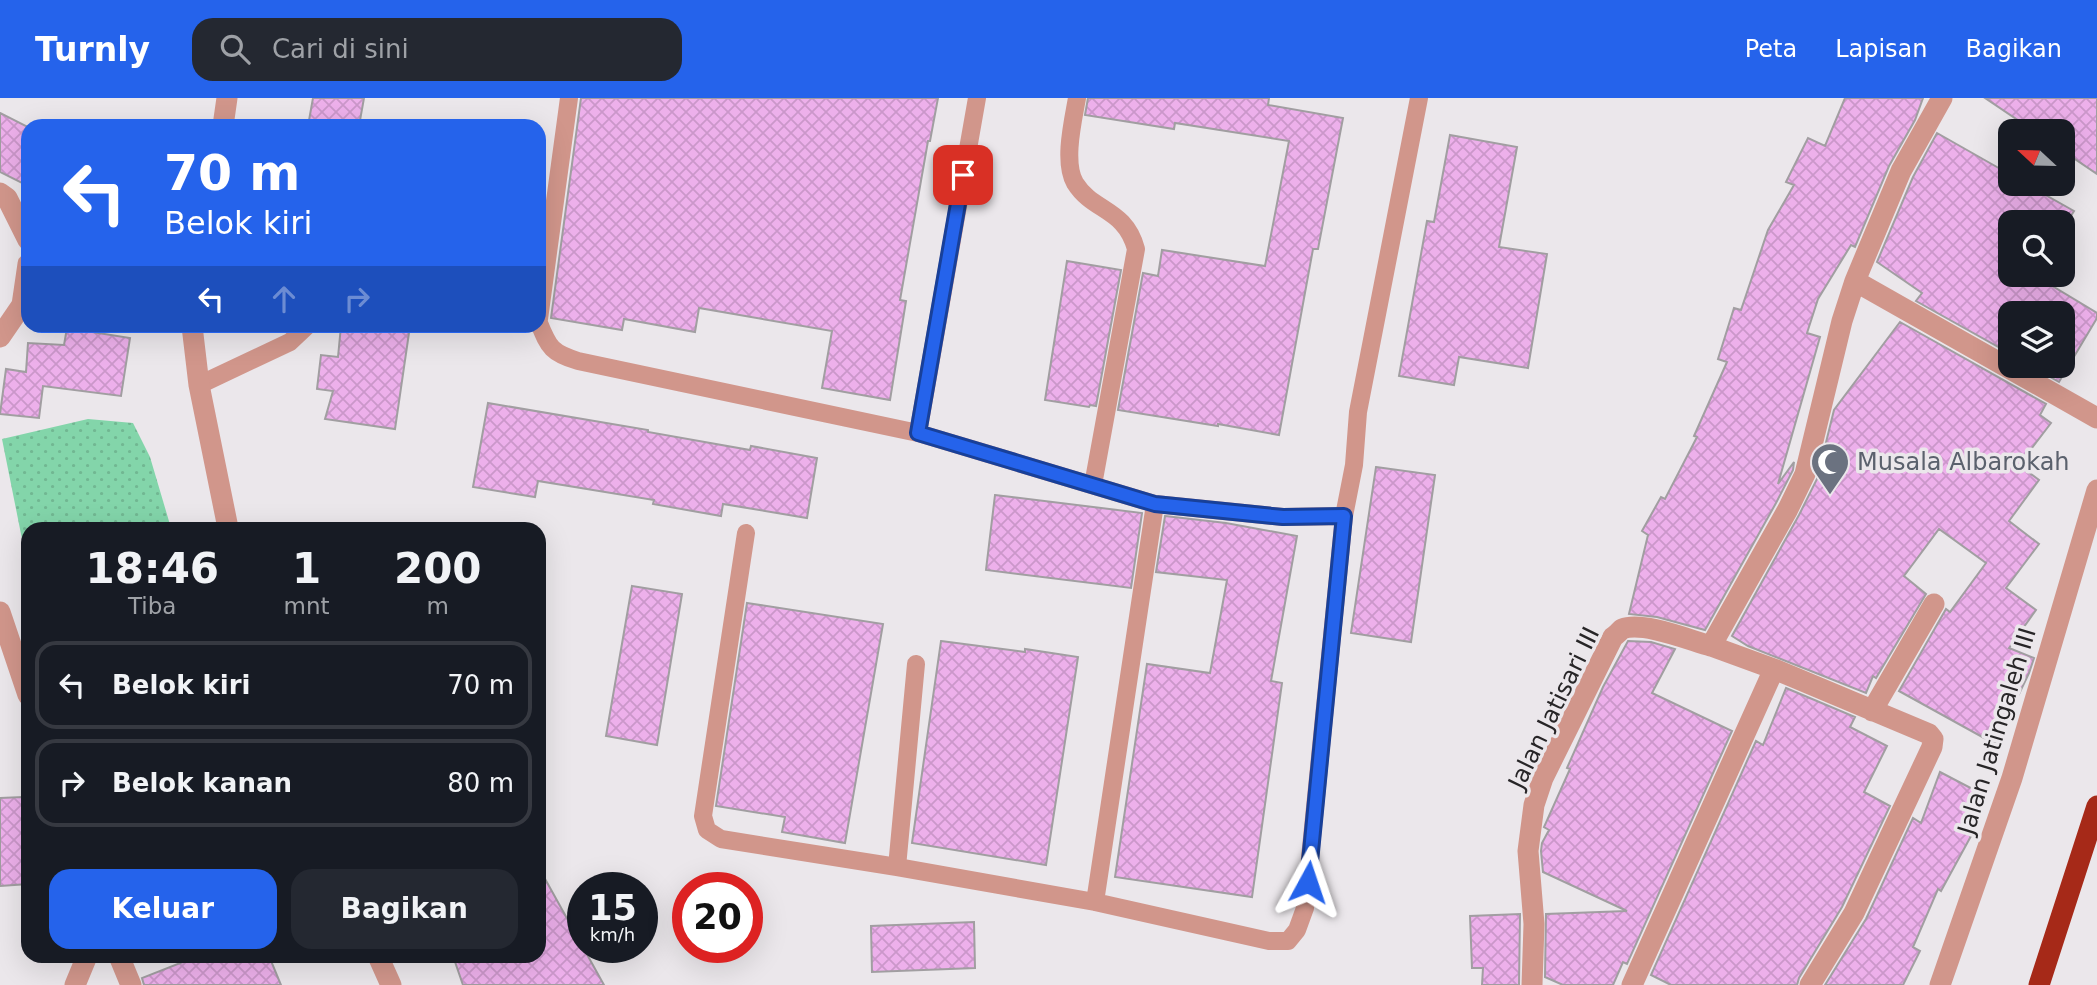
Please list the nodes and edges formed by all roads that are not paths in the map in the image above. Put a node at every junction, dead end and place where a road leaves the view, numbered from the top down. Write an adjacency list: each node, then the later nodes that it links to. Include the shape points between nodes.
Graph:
1 (227, 98): 7 (street)
2 (569, 98): 10 (lane)
3 (977, 98): 19 (lane)
4 (1077, 98): 20 (lane, via 1070,142 1074,182 1126,225 1136,249)
5 (1419, 98): 23 (lane, via 1358,412)
6 (1942, 98): 11 (street, via 1901,171)
7 (224, 119)
8 (0, 192): 9 (street)
9 (21, 226)
10 (546, 269)
11 (1855, 281): 18 (street); 28 (street, via 1805,474)
12 (21, 309): 16 (street)
13 (193, 333): 17 (street)
14 (300, 333): 17 (lane, via 290,342)
15 (544, 333): 19 (lane, via 558,355 578,361)
16 (0, 337)
17 (199, 385): 24 (street)
18 (2097, 418)
19 (918, 433): 20 (lane)
20 (1093, 485): 22 (lane)
21 (2097, 490): 45 (street, Jalan Jatingaleh III, via 2012,778)
22 (1155, 504): 23 (lane, via 1283,517); 35 (lane)
23 (1344, 516): 35 (lane, via 1305,908 1297,930 1288,941 1269,941)
24 (227, 522)
25 (746, 533): 34 (lane, via 703,816 707,830 721,839)
26 (1934, 604): 32 (street)
27 (0, 612): 31 (street)
28 (1711, 646): 30 (street, Jalan Jatisari III); 42 (street, Jalan Jatisari III, via 1637,627 1621,629 1613,637 1534,805 1528,851 1534,924)
29 (916, 664): 34 (lane)
30 (1774, 669): 32 (street, Jalan Jatisari III); 43 (street)
31 (21, 674)
32 (1872, 710): 44 (street, Jalan Jatisari III, via 1928,734 1932,747 1854,913)
33 (2097, 806): 46 (highway)
34 (897, 867): 35 (lane)
35 (1095, 902)
36 (84, 963): 39 (street)
37 (122, 963): 40 (street)
38 (381, 963): 41 (street)
39 (75, 985)
40 (131, 985)
41 (391, 985)
42 (1532, 985)
43 (1632, 985)
44 (1810, 985)
45 (1940, 985)
46 (2039, 985)

